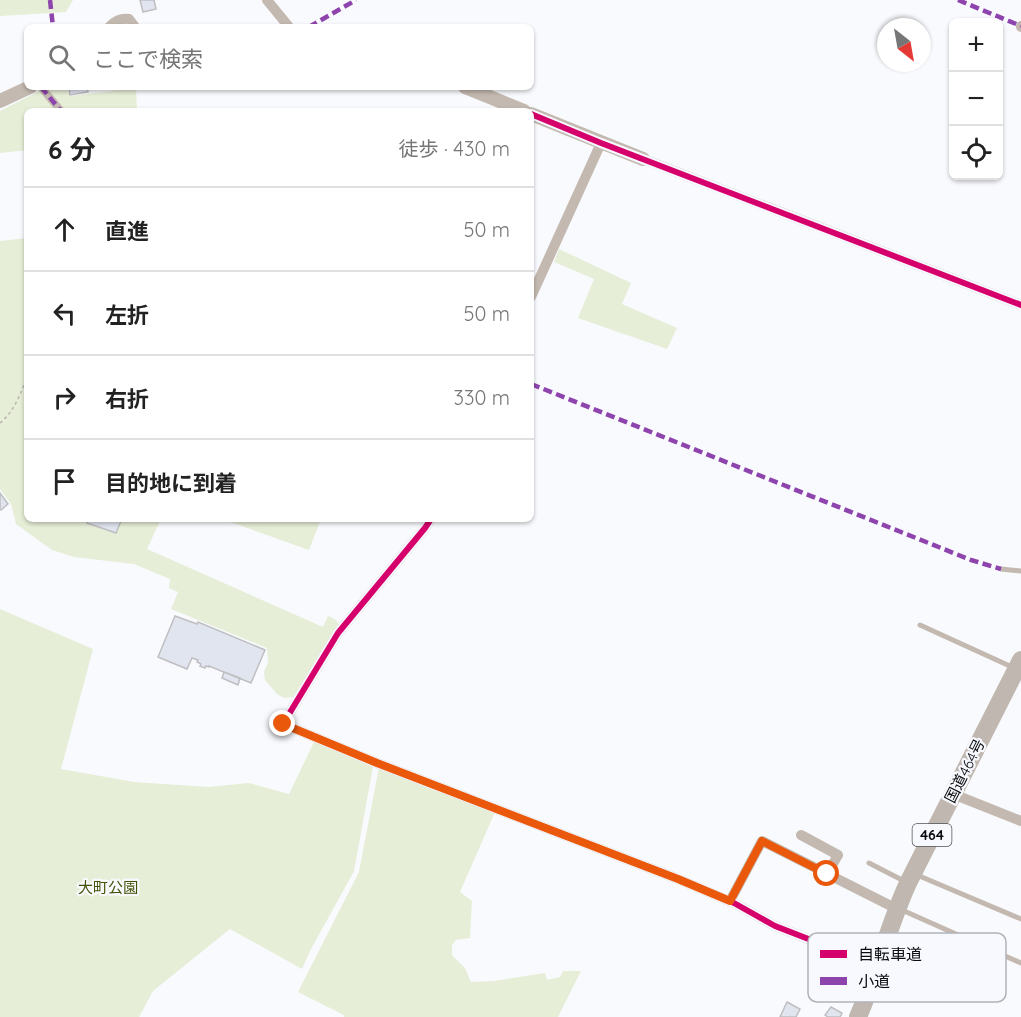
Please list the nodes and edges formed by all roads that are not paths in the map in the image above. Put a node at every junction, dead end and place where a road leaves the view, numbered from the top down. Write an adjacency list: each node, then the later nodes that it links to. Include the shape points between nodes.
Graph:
1 (267, 0): 4 (street)
2 (113, 24): 3 (street, via 124,19)
3 (132, 24)
4 (287, 24)
5 (24, 90): 8 (street)
6 (44, 90): 9 (street)
7 (472, 90): 10 (street)
8 (0, 101)
9 (58, 108)
10 (517, 108)
11 (534, 115): 12 (street)
12 (601, 143): 13 (street); 14 (street)
13 (644, 159): 15 (street)
14 (534, 290)
15 (1021, 305)
16 (429, 522): 27 (street, via 338,633 283,724)
17 (1002, 569): 18 (lane)
18 (1021, 571)
19 (920, 625): 20 (lane)
20 (1016, 674): 21 (highway, 国道464号 / 464)
21 (953, 794): 22 (street); 26 (highway, 国道464号 / 464)
22 (1021, 821)
23 (801, 835): 25 (street, via 838,855)
24 (868, 863): 26 (lane)
25 (827, 874): 27 (street, via 762,841); 28 (street)
26 (911, 878): 28 (highway, 国道464号 / 464); 29 (lane)
27 (730, 901): 32 (street)
28 (897, 909): 30 (highway, 国道464号 / 464); 31 (lane)
29 (1021, 919)
30 (889, 933)
31 (955, 933)
32 (808, 939)
33 (1006, 956): 34 (lane)
34 (1021, 963)
35 (864, 1002): 36 (highway, 国道464号 / 464)
36 (858, 1017)

